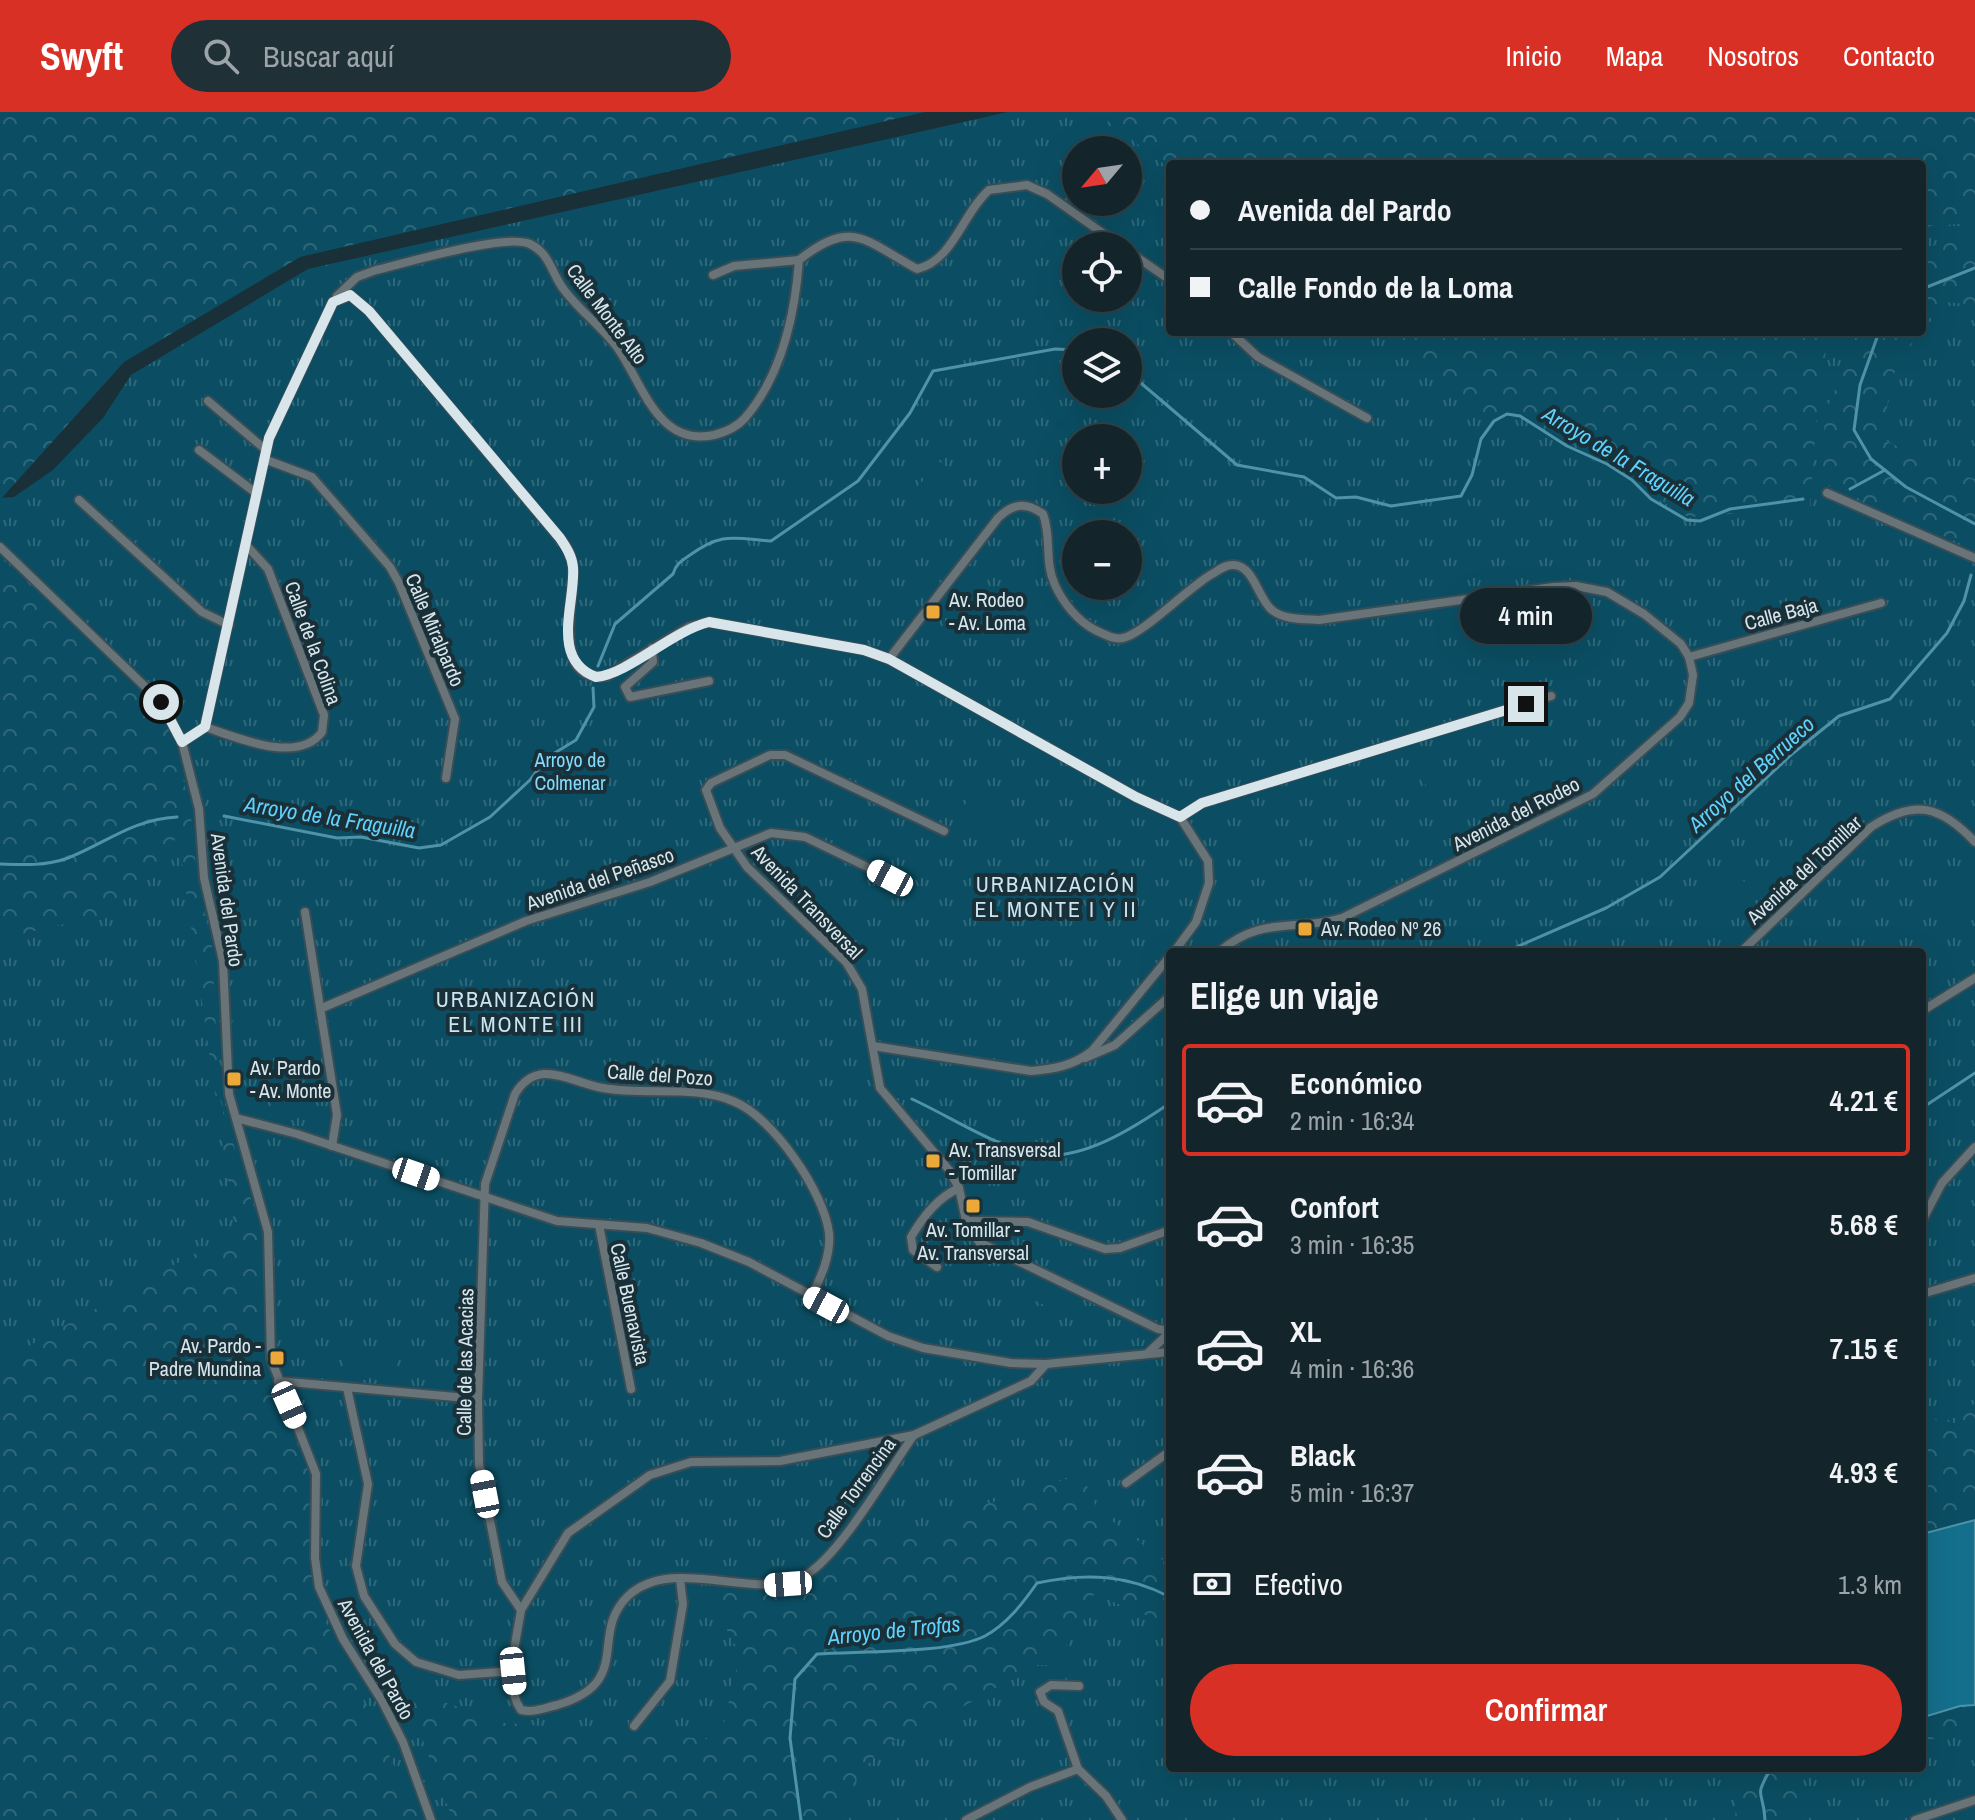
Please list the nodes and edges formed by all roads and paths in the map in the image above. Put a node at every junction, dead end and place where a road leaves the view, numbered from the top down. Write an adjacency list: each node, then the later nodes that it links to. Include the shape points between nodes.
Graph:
1 (1101, 232): 2 (street, via 1047,194 1015,185 989,190 979,199 932,266 917,269 860,238 841,235 825,239)
2 (799, 260): 4 (street, via 734,266); 6 (street, Calle Monte Alto, via 790,329 754,407 725,432 706,436 670,428 656,415 617,348 529,243 500,242)
3 (1142, 261): 5 (street)
4 (713, 275)
5 (1166, 277)
6 (353, 280): 7 (street); 8 (street, Calle Monte Alto)
7 (354, 297): 8 (street); 22 (street, via 566,546 573,569 568,640 583,670 607,676)
8 (333, 302): 13 (street, Calle Monte Alto, via 275,420)
9 (1235, 336): 11 (street, via 1258,357)
10 (208, 401): 13 (street, Calle Miralpardo)
11 (1367, 418)
12 (199, 450): 14 (street)
13 (265, 454): 14 (street, Calle Monte Alto); 29 (street, Calle Miralpardo, via 312,477 399,583 455,719)
14 (256, 493): 17 (street, Calle Monte Alto)
15 (1827, 493): 19 (street)
16 (79, 500): 21 (street, via 202,612)
17 (246, 545): 21 (street, Calle Monte Alto); 27 (street, Calle de la Colina, via 268,569 324,715 322,732 305,745 289,747 254,743)
18 (0, 547): 28 (street, Avenida del Pardo, via 161,702)
19 (1975, 558)
20 (1881, 603): 23 (street, Calle Baja)
21 (229, 625): 27 (street, Calle Monte Alto)
22 (652, 648): 24 (street, via 709,622); 25 (street, via 653,662 625,687 630,697)
23 (1689, 657): 24 (street, via 1675,638 1644,614 1591,587 1553,587 1319,620 1272,611 1238,565 1226,566 1190,587 1135,634 1110,638 1085,625 1056,588 1048,568 1048,526 1043,514 1022,504 998,518); 37 (street, Avenida del Rodeo, via 1693,689 1680,717 1593,794 1342,918 1251,930)
24 (889, 659): 30 (street)
25 (709, 681)
26 (1551, 696): 30 (street, via 1202,803)
27 (205, 727): 28 (street)
28 (182, 742): 48 (street, Avenida del Pardo, via 199,809 204,878 221,950 225,1067)
29 (446, 778)
30 (1180, 817): 36 (street, via 1208,861 1209,883 1196,922)
31 (944, 831): 33 (street, Avenida Transversal, via 785,755 770,755 707,786 710,809)
32 (1975, 842): 38 (street, Avenida del Tomillar, via 1934,810 1887,817)
33 (734, 847): 34 (street, Avenida del Peñasco, via 771,833 805,837); 42 (street, Avenida del Peñasco, via 650,882 526,921); 46 (street, Avenida Transversal, via 747,867 846,962 862,989)
34 (890, 878)
35 (305, 912): 42 (street)
36 (1176, 948)
37 (1225, 948)
38 (1745, 948)
39 (1166, 961): 44 (street)
40 (1975, 978): 43 (street)
41 (1166, 1000): 45 (street)
42 (322, 1008): 49 (street, via 337,1115)
43 (1926, 1009)
44 (1106, 1034): 45 (street, via 1118,1039); 47 (street)
45 (1126, 1035): 47 (street)
46 (873, 1046): 47 (street, via 1031,1071); 51 (street, Avenida Transversal, via 880,1088)
47 (1081, 1059)
48 (236, 1118): 49 (street); 69 (street, Avenida del Pardo, via 268,1232 268,1340)
49 (332, 1146): 52 (street)
50 (1975, 1147): 53 (street, via 1942,1183)
51 (959, 1188): 54 (street, Avenida Transversal); 57 (street, via 925,1215 911,1237 913,1250)
52 (486, 1197): 55 (street, via 557,1221); 60 (street, Calle del Pozo, via 485,1184 515,1094 534,1076 546,1074 603,1088 719,1095 758,1117 791,1155 817,1199 829,1234); 72 (street, Calle de las Acacias)
53 (1926, 1213)
54 (966, 1221): 56 (street, via 1028,1222 1105,1249); 61 (street, via 979,1242)
55 (599, 1225): 60 (street, via 647,1228 701,1243); 71 (street, Calle Buenavista)
56 (1166, 1231)
57 (937, 1267)
58 (1975, 1278): 59 (street)
59 (1926, 1293)
60 (811, 1296): 68 (street, via 923,1348)
61 (1158, 1329): 62 (street); 64 (street)
62 (1166, 1331)
63 (1166, 1337): 64 (street)
64 (1162, 1342): 65 (street); 67 (street)
65 (1166, 1347)
66 (1166, 1352): 67 (street)
67 (1148, 1354): 68 (street)
68 (1046, 1364): 73 (street, via 1031,1381)
69 (278, 1381): 70 (street); 83 (street, Avenida del Pardo, via 316,1474 319,1587 403,1742)
70 (347, 1388): 72 (street); 78 (street, via 368,1484 356,1566 364,1596 395,1644 416,1662 459,1675)
71 (631, 1389)
72 (478, 1399): 77 (street, Calle de las Acacias, via 479,1464 502,1582)
73 (914, 1435): 76 (street, Calle Torrencina, via 833,1550 808,1574 772,1585); 77 (street, via 780,1461 691,1462 650,1475 568,1533)
74 (1166, 1454): 75 (street)
75 (1126, 1483)
76 (680, 1579): 78 (street, Calle Torrencina, via 649,1584 628,1596 615,1618 604,1671 579,1698 521,1710); 80 (street, via 683,1604 670,1681)
77 (521, 1610): 78 (street)
78 (513, 1671)
79 (1079, 1686): 81 (street, via 1051,1685 1040,1692 1058,1711)
80 (634, 1726)
81 (1078, 1769): 84 (street); 85 (street)
82 (1975, 1800): 86 (street)
83 (431, 1820)
84 (966, 1820)
85 (1122, 1820)
86 (1915, 1820)

